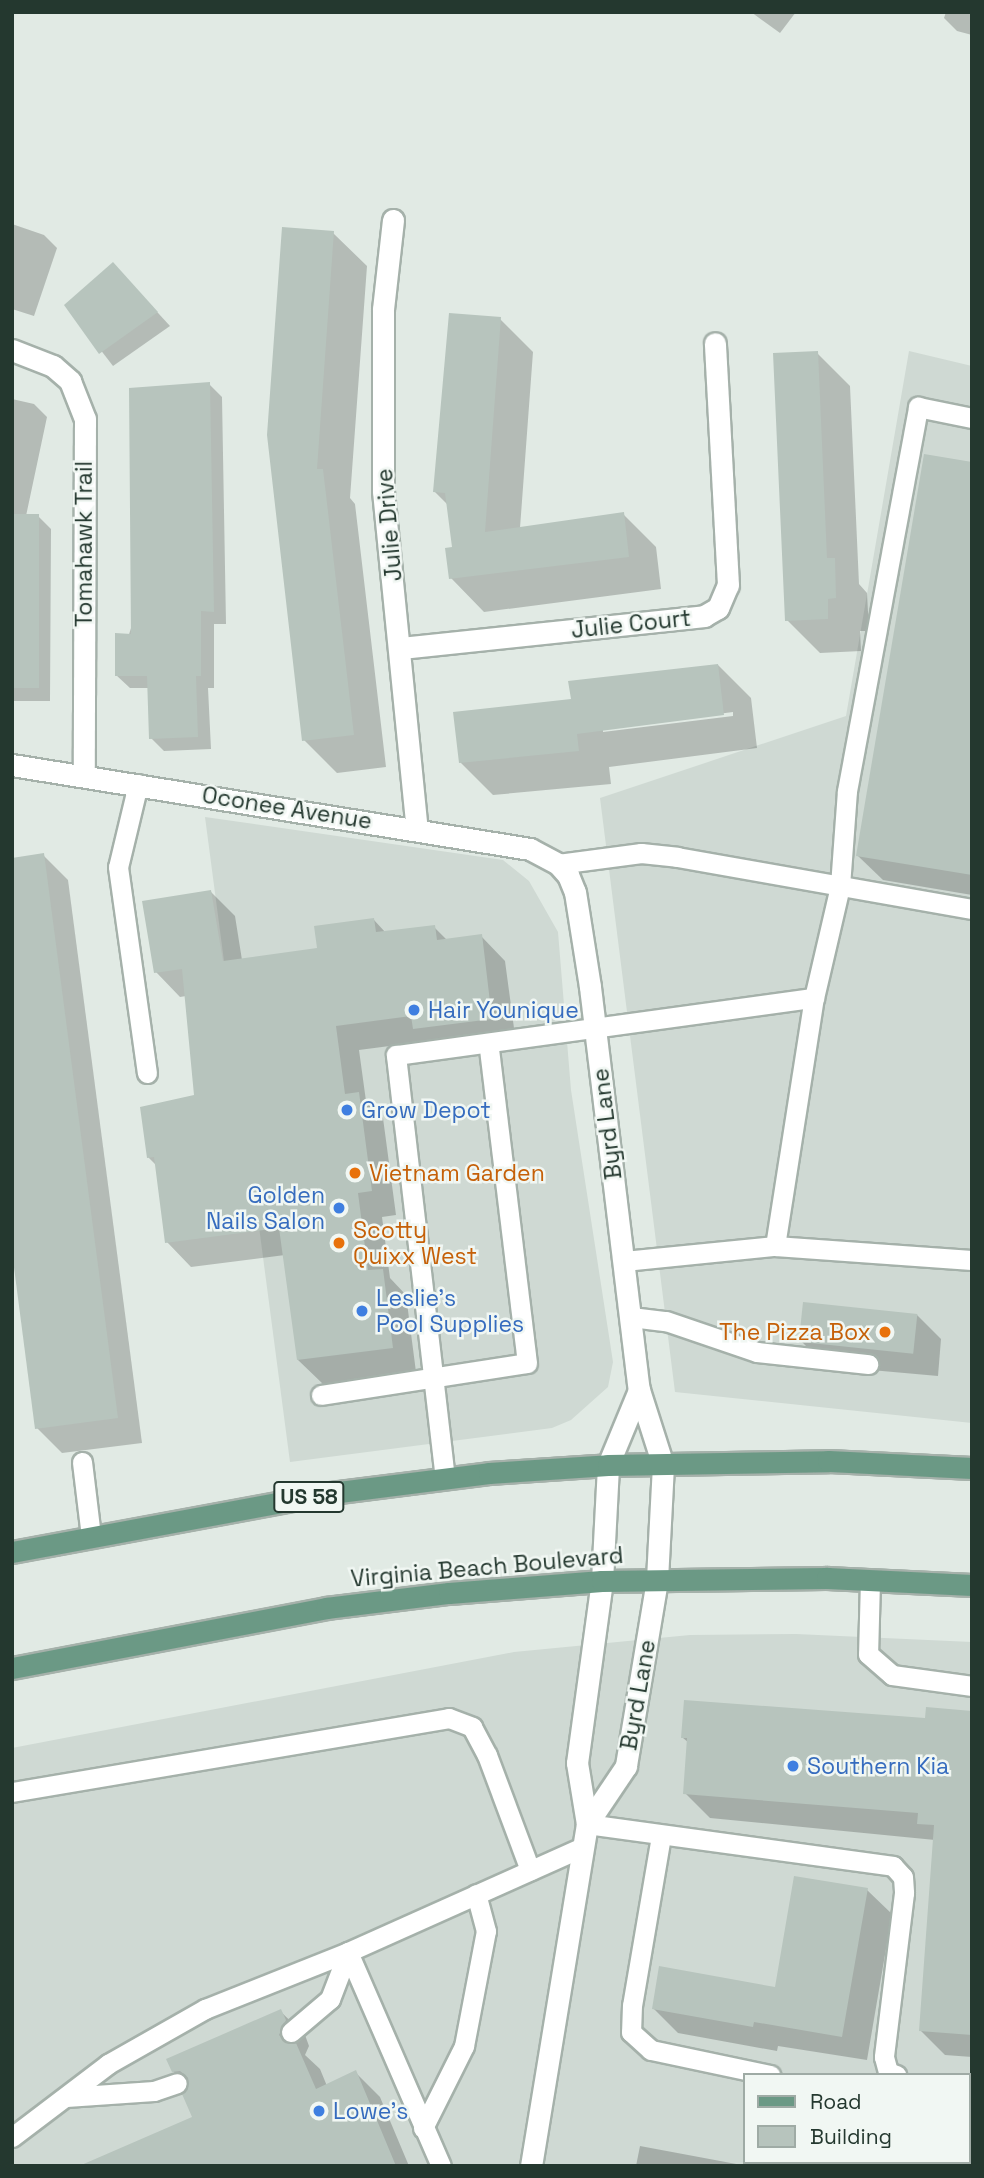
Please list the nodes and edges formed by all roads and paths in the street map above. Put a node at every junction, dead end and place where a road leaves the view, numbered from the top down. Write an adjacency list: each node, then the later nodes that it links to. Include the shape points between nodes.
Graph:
1 (393, 220): 5 (street, Julie Drive, via 383,309 383,491)
2 (715, 343): 5 (street, Julie Court, via 727,585 718,608 704,616)
3 (12, 350): 7 (street, Tomahawk Trail, via 54,366 70,381 85,419)
4 (972, 418): 11 (lane, via 918,407 847,791)
5 (401, 648): 9 (street, Julie Drive)
6 (12, 765): 7 (street, Oconee Avenue)
7 (84, 776): 8 (street, Oconee Avenue)
8 (138, 784): 9 (street, Oconee Avenue); 16 (lane, via 118,867)
9 (417, 829): 10 (street, Oconee Avenue, via 530,849)
10 (558, 864): 11 (lane, via 641,853); 14 (street, Byrd Lane, via 575,892)
11 (840, 886): 12 (lane); 13 (lane)
12 (972, 909)
13 (814, 998): 14 (lane); 17 (lane)
14 (595, 1030): 15 (lane); 19 (street, Byrd Lane)
15 (488, 1043): 22 (lane, via 527,1363); 22 (lane, via 396,1055)
16 (147, 1073)
17 (775, 1246): 18 (lane); 19 (lane)
18 (972, 1260)
19 (624, 1261): 20 (street, Byrd Lane)
20 (631, 1317): 21 (lane, via 666,1321 757,1352); 23 (street, Byrd Lane)
21 (868, 1364)
22 (433, 1378): 24 (lane); 29 (lane)
23 (639, 1390): 26 (street, Byrd Lane); 27 (street, Byrd Lane)
24 (321, 1395)
25 (82, 1462): 30 (lane)
26 (608, 1465): 27 (main road, US 58); 29 (main road, US 58); 34 (street, Byrd Lane)
27 (663, 1465): 28 (main road, US 58, via 828,1461); 32 (street, Byrd Lane)
28 (972, 1468)
29 (445, 1479): 30 (main road, US 58, via 318,1495)
30 (91, 1536): 31 (main road, US 58)
31 (12, 1552)
32 (657, 1580): 33 (main road, Virginia Beach Boulevard); 34 (main road, Virginia Beach Boulevard); 39 (street, Byrd Lane, via 626,1766)
33 (870, 1580): 35 (main road, Virginia Beach Boulevard); 37 (lane, via 868,1654 892,1675)
34 (603, 1581): 36 (main road, Virginia Beach Boulevard, via 326,1608); 39 (street, Byrd Lane, via 577,1763)
35 (972, 1585)
36 (12, 1668)
37 (972, 1686)
38 (12, 1792): 42 (lane, via 449,1718 472,1727 487,1755)
39 (587, 1824): 40 (lane); 41 (street, Byrd Lane)
40 (661, 1836): 46 (lane, via 631,2032 651,2050); 47 (lane, via 893,1866 903,1877 904,1893 884,2042)
41 (583, 1847): 42 (lane); 53 (street, Byrd Lane)
42 (530, 1870): 43 (lane)
43 (476, 1894): 44 (lane); 50 (lane, via 486,1931 464,2046)
44 (348, 1952): 45 (lane, via 330,1999); 49 (lane, via 205,2009 108,2064); 50 (lane)
45 (291, 2032)
46 (760, 2073)
47 (890, 2073)
48 (177, 2083): 49 (lane, via 153,2091)
49 (66, 2097): 51 (lane)
50 (424, 2128): 52 (lane)
51 (12, 2137)
52 (441, 2166)
53 (531, 2166)

